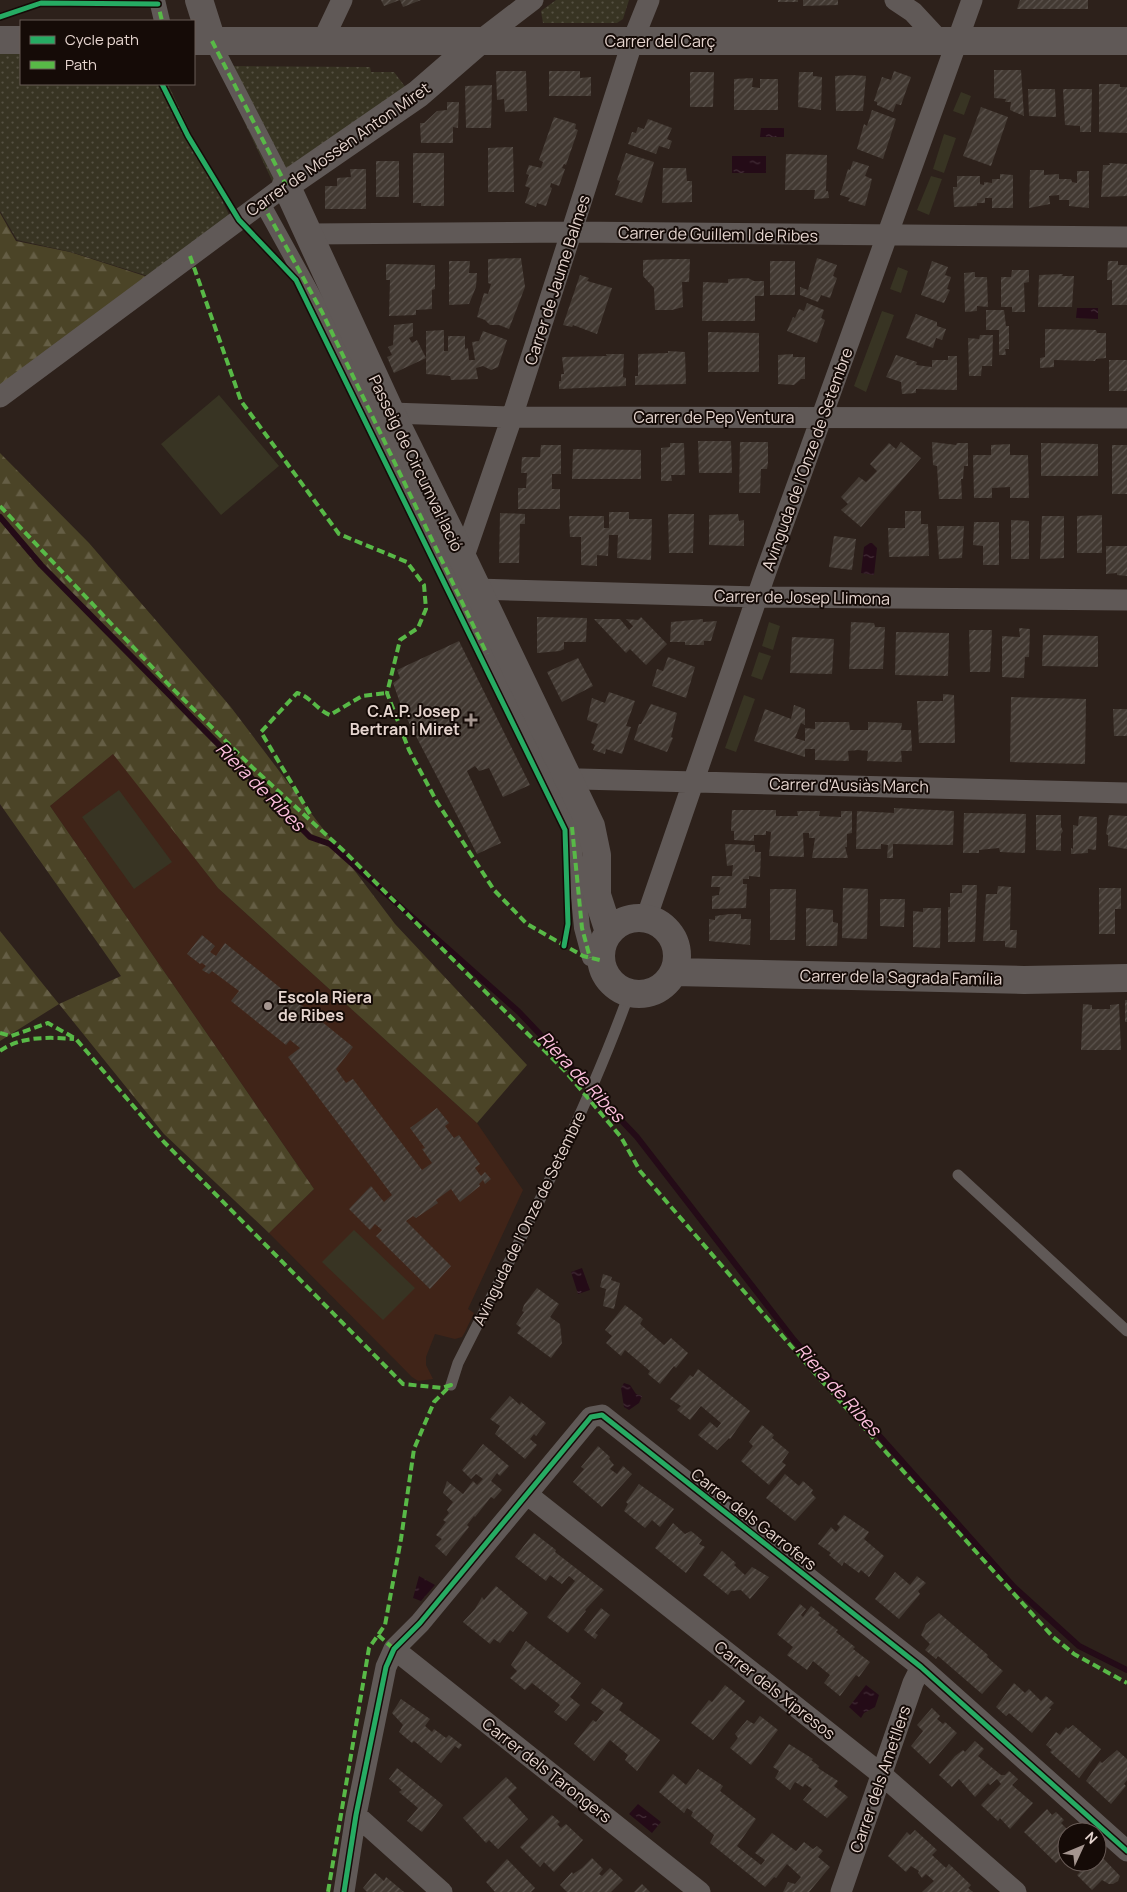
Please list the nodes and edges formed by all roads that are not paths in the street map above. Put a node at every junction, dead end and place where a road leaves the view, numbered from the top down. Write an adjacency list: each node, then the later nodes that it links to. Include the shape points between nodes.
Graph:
1 (157, 0): 8 (street)
2 (199, 0): 14 (street, Passeig de Circumval·lació)
3 (342, 0): 11 (street)
4 (534, 0): 16 (street, Carrer de Mossèn Anton Miret)
5 (649, 0): 12 (street, Carrer de Jaume Balmes)
6 (895, 0): 13 (street)
7 (972, 0): 13 (street, Avinguda de l'Onze de Setembre)
8 (162, 20)
9 (0, 40): 10 (street)
10 (20, 40)
11 (323, 40): 14 (street, Carrer del Carç); 16 (street, Carrer del Carç)
12 (633, 40): 13 (street, Carrer del Carç); 16 (street, Carrer del Carç); 19 (street, Carrer de Jaume Balmes)
13 (948, 40): 15 (street, Carrer del Carç); 21 (street, Avinguda de l'Onze de Setembre)
14 (203, 41): 17 (street, Passeig de Circumval·lació)
15 (1127, 41)
16 (478, 42): 17 (street, Carrer de Mossèn Anton Miret, via 418,94)
17 (286, 185): 18 (street, Carrer de Mossèn Anton Miret); 20 (street, Passeig de Circumval·lació)
18 (262, 203): 23 (street, Carrer de Mossèn Anton Miret); 37 (street, Passeig de Circumval·lació, via 322,312 572,827 582,928)
19 (572, 232): 20 (street, Carrer de Guillem I de Ribes); 21 (street, Carrer de Guillem I de Ribes); 25 (street, Carrer de Jaume Balmes)
20 (309, 234): 24 (street, Passeig de Circumval·lació)
21 (888, 236): 22 (street, Carrer de Guillem I de Ribes); 26 (street, Avinguda de l'Onze de Setembre)
22 (1127, 236)
23 (0, 397)
24 (391, 413): 25 (street, Carrer de Pep Ventura); 28 (street, Passeig de Circumval·lació)
25 (512, 417): 26 (street, Carrer de Pep Ventura); 28 (street, Carrer de Jaume Balmes)
26 (822, 417): 27 (street, Carrer de Pep Ventura); 30 (street, Avinguda de l'Onze de Setembre)
27 (1127, 418)
28 (463, 559): 29 (street, Passeig de Circumval·lació)
29 (477, 589): 30 (street, Carrer de Josep Llimona); 32 (street, Passeig de Circumval·lació)
30 (757, 597): 31 (street, Carrer de Josep Llimona); 33 (street, Avinguda de l'Onze de Setembre)
31 (1127, 600)
32 (572, 782): 33 (street, Carrer d'Ausiàs March, via 580,779); 36 (street, Passeig de Circumval·lació, via 591,826 597,855 597,895)
33 (693, 782): 34 (street, Carrer d'Ausiàs March); 35 (street, Avinguda de l'Onze de Setembre)
34 (1127, 792)
35 (646, 918): 36 (street, via 622,921); 38 (street, via 658,922 670,934 677,959)
36 (608, 932): 40 (street, via 601,946 604,974 617,989)
37 (590, 958)
38 (675, 972): 39 (street, Carrer de la Sagrada Família, via 1024,980); 40 (street, via 657,991)
39 (1127, 978)
40 (629, 994): 43 (lane, Avinguda de l'Onze de Setembre, via 613,1038 545,1190 458,1363)
41 (958, 1176): 42 (lane)
42 (1127, 1330)
43 (451, 1385)
44 (528, 1495): 45 (street, Carrer dels Garrofers, via 420,1623); 46 (street, Carrer dels Garrofers, via 591,1417 602,1415); 47 (street, Carrer dels Xipresos)
45 (394, 1649): 48 (street, via 386,1668); 52 (street, Carrer dels Tarongers)
46 (922, 1667): 47 (street, Carrer dels Ametllers, via 913,1683); 49 (street, Carrer dels Garrofers)
47 (880, 1774): 53 (street, Carrer dels Ametllers); 54 (street, Carrer dels Xipresos)
48 (356, 1815): 50 (street); 51 (street)
49 (1127, 1851)
50 (344, 1892)
51 (442, 1892)
52 (700, 1892)
53 (841, 1892)
54 (1016, 1892)

